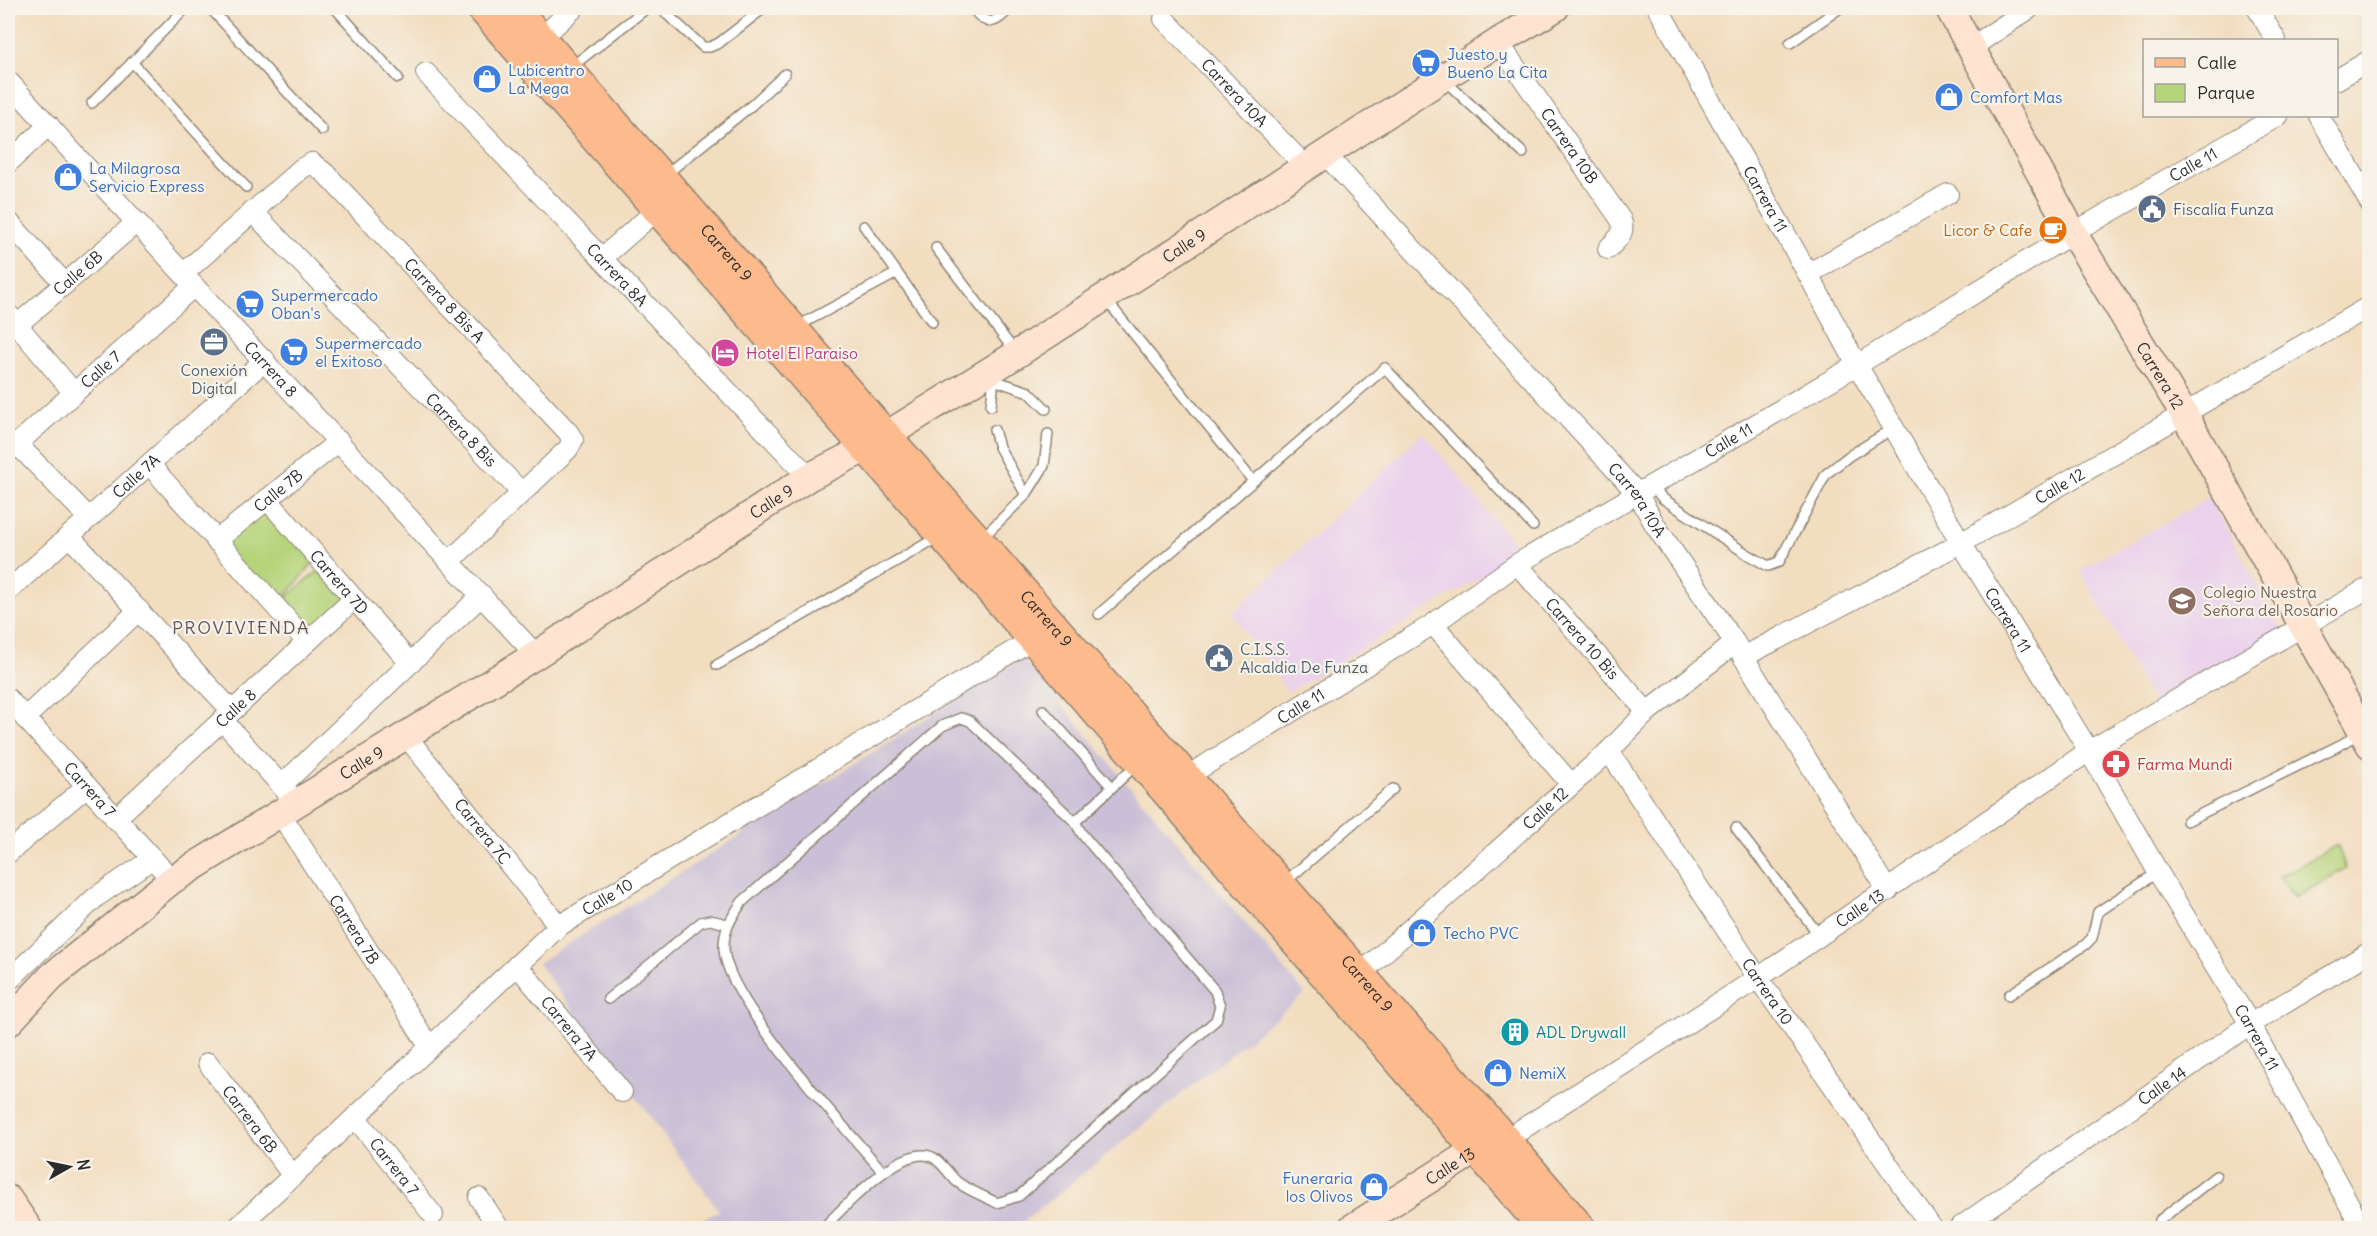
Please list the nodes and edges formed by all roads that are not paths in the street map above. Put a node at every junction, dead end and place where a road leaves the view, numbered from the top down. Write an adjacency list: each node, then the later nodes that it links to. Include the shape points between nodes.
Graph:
1 (190, 8): 25 (lane)
2 (210, 8): 37 (lane)
3 (335, 8): 29 (lane)
4 (482, 8): 46 (main road, Carrera 9)
5 (514, 8): 19 (main road, Carrera 9)
6 (574, 8): 19 (street)
7 (647, 8): 26 (lane)
8 (660, 8): 9 (lane, via 702,46 710,46)
9 (764, 8)
10 (972, 8): 11 (lane, via 983,21 990,22)
11 (1011, 8)
12 (1658, 8): 56 (street, Carrera 11)
13 (1840, 8): 22 (lane)
14 (1949, 8): 23 (main road, Carrera 12)
15 (2030, 8): 23 (street)
16 (2257, 8): 20 (street)
17 (1545, 10): 21 (main road, Calle 9)
18 (1164, 20): 39 (street, Carrera 10A)
19 (541, 38): 26 (main road, Carrera 9)
20 (2275, 39)
21 (1498, 42): 30 (main road, Calle 9); 53 (street, Carrera 10B, via 1621,220 1622,235)
22 (1790, 43)
23 (1972, 47): 51 (main road, Carrera 12)
24 (2370, 60): 31 (street)
25 (132, 62): 33 (lane); 43 (lane)
26 (568, 69): 42 (main road, Carrera 9)
27 (426, 73): 54 (street, Carrera 8A)
28 (785, 74): 42 (lane)
29 (398, 78)
30 (1443, 78): 38 (lane); 39 (main road, Calle 9)
31 (2338, 79)
32 (8, 81): 36 (street, Carrera 8)
33 (92, 103)
34 (2276, 117): 51 (street, Calle 11)
35 (2320, 117): 45 (street)
36 (49, 125): 40 (street); 49 (street, Carrera 8)
37 (322, 130)
38 (1523, 153)
39 (1316, 161): 59 (main road, Calle 9); 81 (street, Carrera 10A)
40 (8, 163)
41 (312, 163): 47 (street, Calle 7); 82 (street, Carrera 8 Bis A, via 568,432 573,440 568,449)
42 (662, 178): 63 (main road, Carrera 9)
43 (246, 187)
44 (1948, 194): 56 (street)
45 (2370, 203)
46 (658, 209): 54 (street); 76 (main road, Carrera 9)
47 (252, 211): 57 (street, Calle 7); 82 (street, Carrera 8 Bis)
48 (8, 222): 58 (street)
49 (136, 222): 57 (street, Carrera 8); 58 (street, Calle 6B)
50 (864, 226): 55 (lane)
51 (2073, 233): 66 (street, Calle 11); 71 (main road, Carrera 12)
52 (936, 248): 64 (lane)
53 (1608, 249)
54 (602, 258): 79 (street, Carrera 8A)
55 (897, 273): 62 (lane); 63 (lane)
56 (1808, 274): 66 (street, Carrera 11)
57 (189, 280): 65 (street, Carrera 8); 68 (street, Calle 7)
58 (65, 284): 61 (street, Calle 6B)
59 (1105, 299): 64 (main road, Calle 9); 80 (lane)
60 (2370, 306): 71 (street, Calle 12)
61 (12, 320): 68 (street)
62 (932, 322)
63 (793, 329): 76 (main road, Carrera 9)
64 (1017, 354): 67 (main road, Calle 9)
65 (265, 360): 75 (street, Carrera 8); 78 (street, Calle 7A)
66 (1857, 365): 72 (street, Carrera 11); 81 (street, Calle 11)
67 (988, 378): 69 (lane); 70 (lane, via 1029,392); 76 (main road, Calle 9)
68 (74, 393): 77 (street, Calle 7)
69 (991, 406)
70 (1046, 409)
71 (2184, 414): 91 (street, Calle 12); 101 (main road, Carrera 12)
72 (1894, 429): 81 (lane, via 1826,474 1779,562 1768,566); 91 (street, Carrera 11)
73 (994, 430): 83 (lane, via 999,447)
74 (1048, 434): 83 (lane, via 1044,466)
75 (339, 441): 84 (street, Calle 7B); 92 (street, Carrera 8)
76 (876, 442): 79 (main road, Calle 9); 87 (main road, Carrera 9); 90 (main road, Carrera 9)
77 (12, 448): 85 (street)
78 (150, 465): 85 (street, Calle 7A); 89 (street)
79 (809, 477): 105 (main road, Calle 9)
80 (1253, 481): 86 (lane, via 1385,368); 99 (lane)
81 (1645, 490): 93 (street, Calle 11); 104 (street, Carrera 10A, via 1655,525)
82 (522, 493): 92 (street)
83 (1026, 495): 90 (lane)
84 (267, 499): 89 (street, Calle 7B); 97 (street, Carrera 7D)
85 (88, 518): 88 (street, Calle 7A)
86 (1533, 526)
87 (942, 535): 102 (main road, Carrera 9); 107 (lane)
88 (69, 536): 95 (street, Calle 7A); 98 (street, Carrera 7B)
89 (216, 541): 103 (street)
90 (979, 542): 118 (main road, Carrera 9)
91 (1961, 543): 104 (street, Calle 12); 116 (street, Carrera 11)
92 (450, 561): 96 (street, Carrera 8)
93 (1517, 564): 100 (street, Calle 11); 110 (street, Carrera 10 Bis)
94 (2370, 587): 101 (street, Calle 13)
95 (8, 591)
96 (482, 595): 105 (street, Carrera 8); 106 (street)
97 (354, 599): 103 (street, Calle 8); 106 (street, Carrera 7D)
98 (139, 610): 111 (street, Carrera 7B); 112 (street)
99 (1099, 614)
100 (1433, 624): 118 (street, Calle 11); 119 (street)
101 (2302, 627): 114 (main road, Carrera 12); 116 (street, Calle 13)
102 (1033, 639): 117 (main road, Carrera 9); 135 (street, Calle 10)
103 (307, 642): 111 (street, Calle 8)
104 (1739, 650): 110 (street, Calle 12); 133 (street, Carrera 10A)
105 (536, 655): 113 (main road, Calle 9)
106 (410, 663): 123 (street)
107 (717, 665)
108 (8, 699): 112 (street, Carrera 7)
109 (1043, 710): 121 (lane)
110 (1647, 712): 115 (street, Calle 12)
111 (227, 716): 123 (street, Carrera 7B); 124 (street, Calle 8)
112 (25, 718): 120 (street, Carrera 7)
113 (406, 735): 123 (main road, Calle 9); 135 (street, Carrera 7C)
114 (2366, 738): 125 (lane, via 2344,743)
115 (1610, 751): 119 (street, Calle 12); 140 (street, Carrera 10)
116 (2089, 751): 130 (street, Carrera 11); 133 (street, Calle 13)
117 (1140, 761): 121 (lane); 151 (main road, Carrera 9)
118 (1186, 777): 132 (main road, Carrera 9)
119 (1570, 784): 139 (street, Calle 12)
120 (87, 786): 124 (street, Carrera 7); 128 (street)
121 (1111, 786): 126 (lane)
122 (1393, 789): 132 (lane)
123 (286, 801): 131 (main road, Calle 9); 146 (street, Carrera 7B)
124 (115, 819): 129 (street, Carrera 7)
125 (2187, 821)
126 (1075, 822): 134 (lane, via 970,721 961,718 942,726 915,749 742,902); 152 (lane, via 1215,992 1220,1006 1216,1020 1019,1196 997,1203 958,1182 934,1158 922,1154)
127 (1736, 828): 136 (lane)
128 (8, 853)
129 (152, 859): 131 (street, Carrera 7); 141 (street, via 96,897)
130 (2158, 872): 142 (lane, via 2097,912 2092,938 2085,945); 145 (street, Carrera 11)
131 (172, 880): 144 (main road, Calle 9, via 52,976)
132 (1281, 886): 139 (main road, Carrera 9)
133 (1888, 891): 136 (street, Calle 13)
134 (727, 924): 143 (lane, via 701,922); 152 (lane, via 724,950 734,983 774,1041)
135 (559, 926): 138 (street, Calle 10)
136 (1820, 936): 140 (street, Calle 13)
137 (2370, 952): 145 (street, Calle 14)
138 (517, 965): 146 (street, Calle 10); 148 (street, Carrera 7A)
139 (1359, 975): 150 (main road, Carrera 9)
140 (1758, 978): 150 (street, Calle 13); 165 (street, Carrera 10)
141 (8, 981)
142 (2008, 995)
143 (608, 999)
144 (8, 1023)
145 (2250, 1024): 166 (street, Calle 14); 168 (street, Carrera 11)
146 (429, 1046): 149 (street, Calle 10)
147 (208, 1063): 153 (street, Carrera 6B)
148 (622, 1092)
149 (355, 1117): 153 (street, Calle 10); 157 (street, Carrera 7)
150 (1505, 1140): 151 (main road, Calle 13); 164 (main road, Carrera 9)
151 (1476, 1149): 158 (main road, Calle 13); 163 (main road, Carrera 9)
152 (883, 1172): 162 (lane)
153 (293, 1176): 160 (street, Calle 10)
154 (2216, 1176): 167 (lane, via 2160,1220)
155 (479, 1198): 161 (street)
156 (9, 1205): 159 (main road)
157 (433, 1215)
158 (1366, 1223)
159 (28, 1228)
160 (237, 1228)
161 (499, 1228)
162 (823, 1228)
163 (1544, 1228)
164 (1580, 1228)
165 (1932, 1228)
166 (1959, 1228)
167 (2159, 1228)
168 (2362, 1228)

